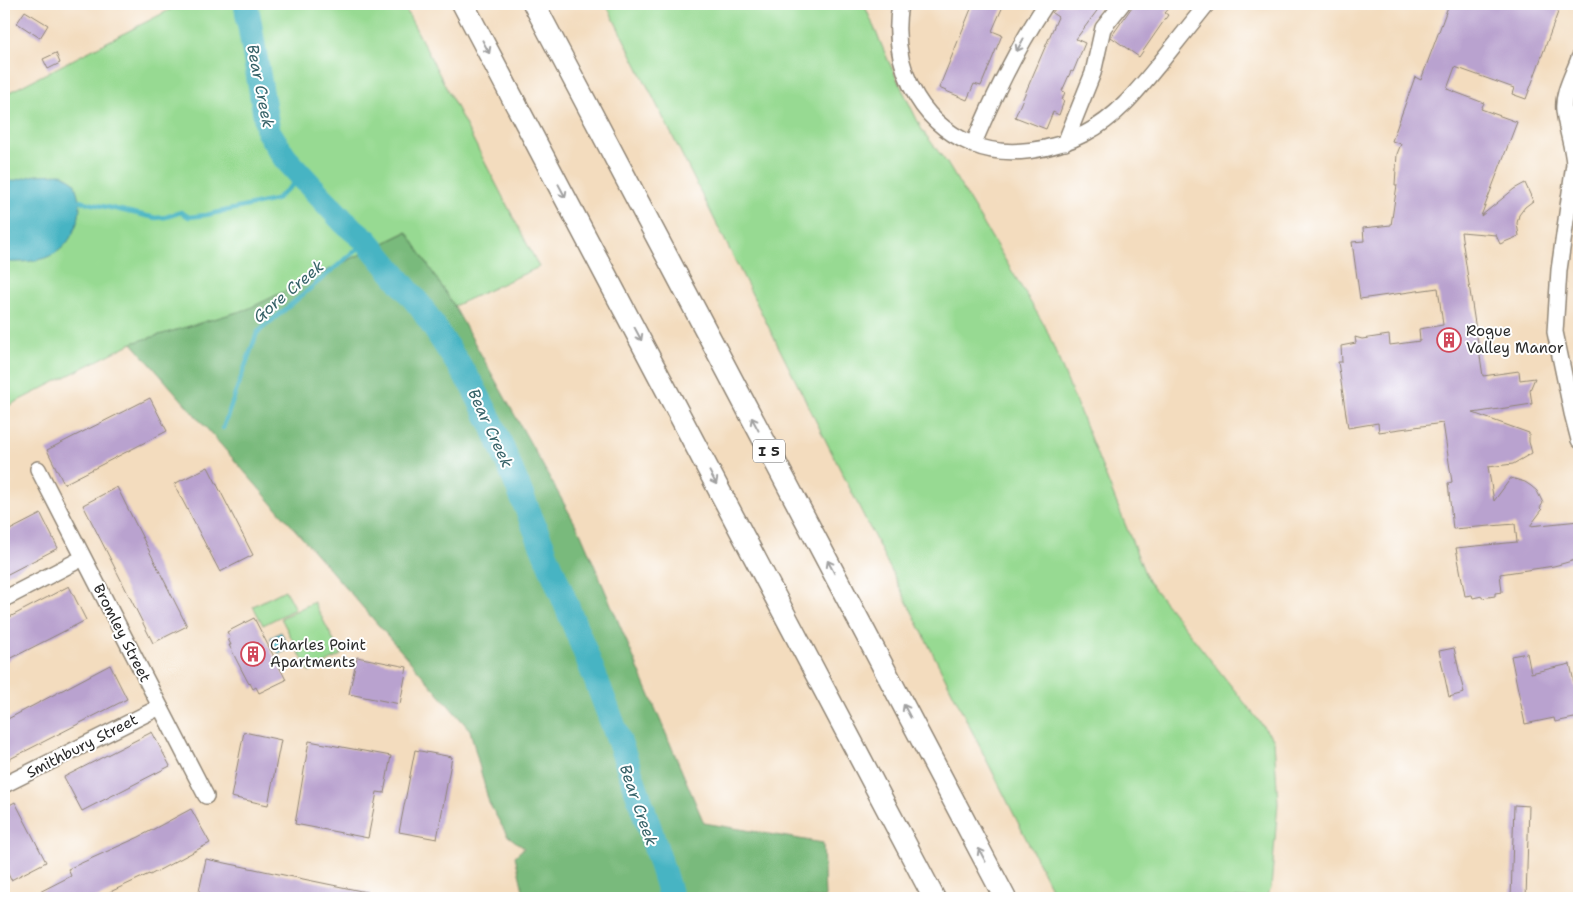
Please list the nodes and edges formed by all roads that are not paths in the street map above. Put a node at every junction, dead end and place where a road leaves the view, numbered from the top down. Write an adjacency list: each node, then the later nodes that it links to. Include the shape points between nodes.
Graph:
1 (463, 4): 17 (highway, one-way to 17)
2 (534, 4): 18 (highway, I 5, one-way to 2)
3 (900, 4): 9 (street, via 897,36 911,87 938,122)
4 (1046, 4): 9 (street, one-way to 9, via 1004,75)
5 (1122, 4): 8 (street, via 1103,28 1093,73)
6 (1207, 4): 8 (street, via 1128,102 1087,133)
7 (1579, 58): 10 (street, via 1564,109 1574,164 1558,270 1555,332)
8 (1064, 142): 9 (street, via 1026,151 993,150)
9 (974, 145)
10 (1579, 440)
11 (38, 469): 12 (street, Bromley Street)
12 (83, 558): 13 (street); 14 (street, Bromley Street)
13 (4, 598)
14 (160, 707): 15 (street, Smithbury Street); 16 (street, Bromley Street)
15 (4, 786)
16 (206, 796)
17 (934, 898)
18 (1005, 898)

